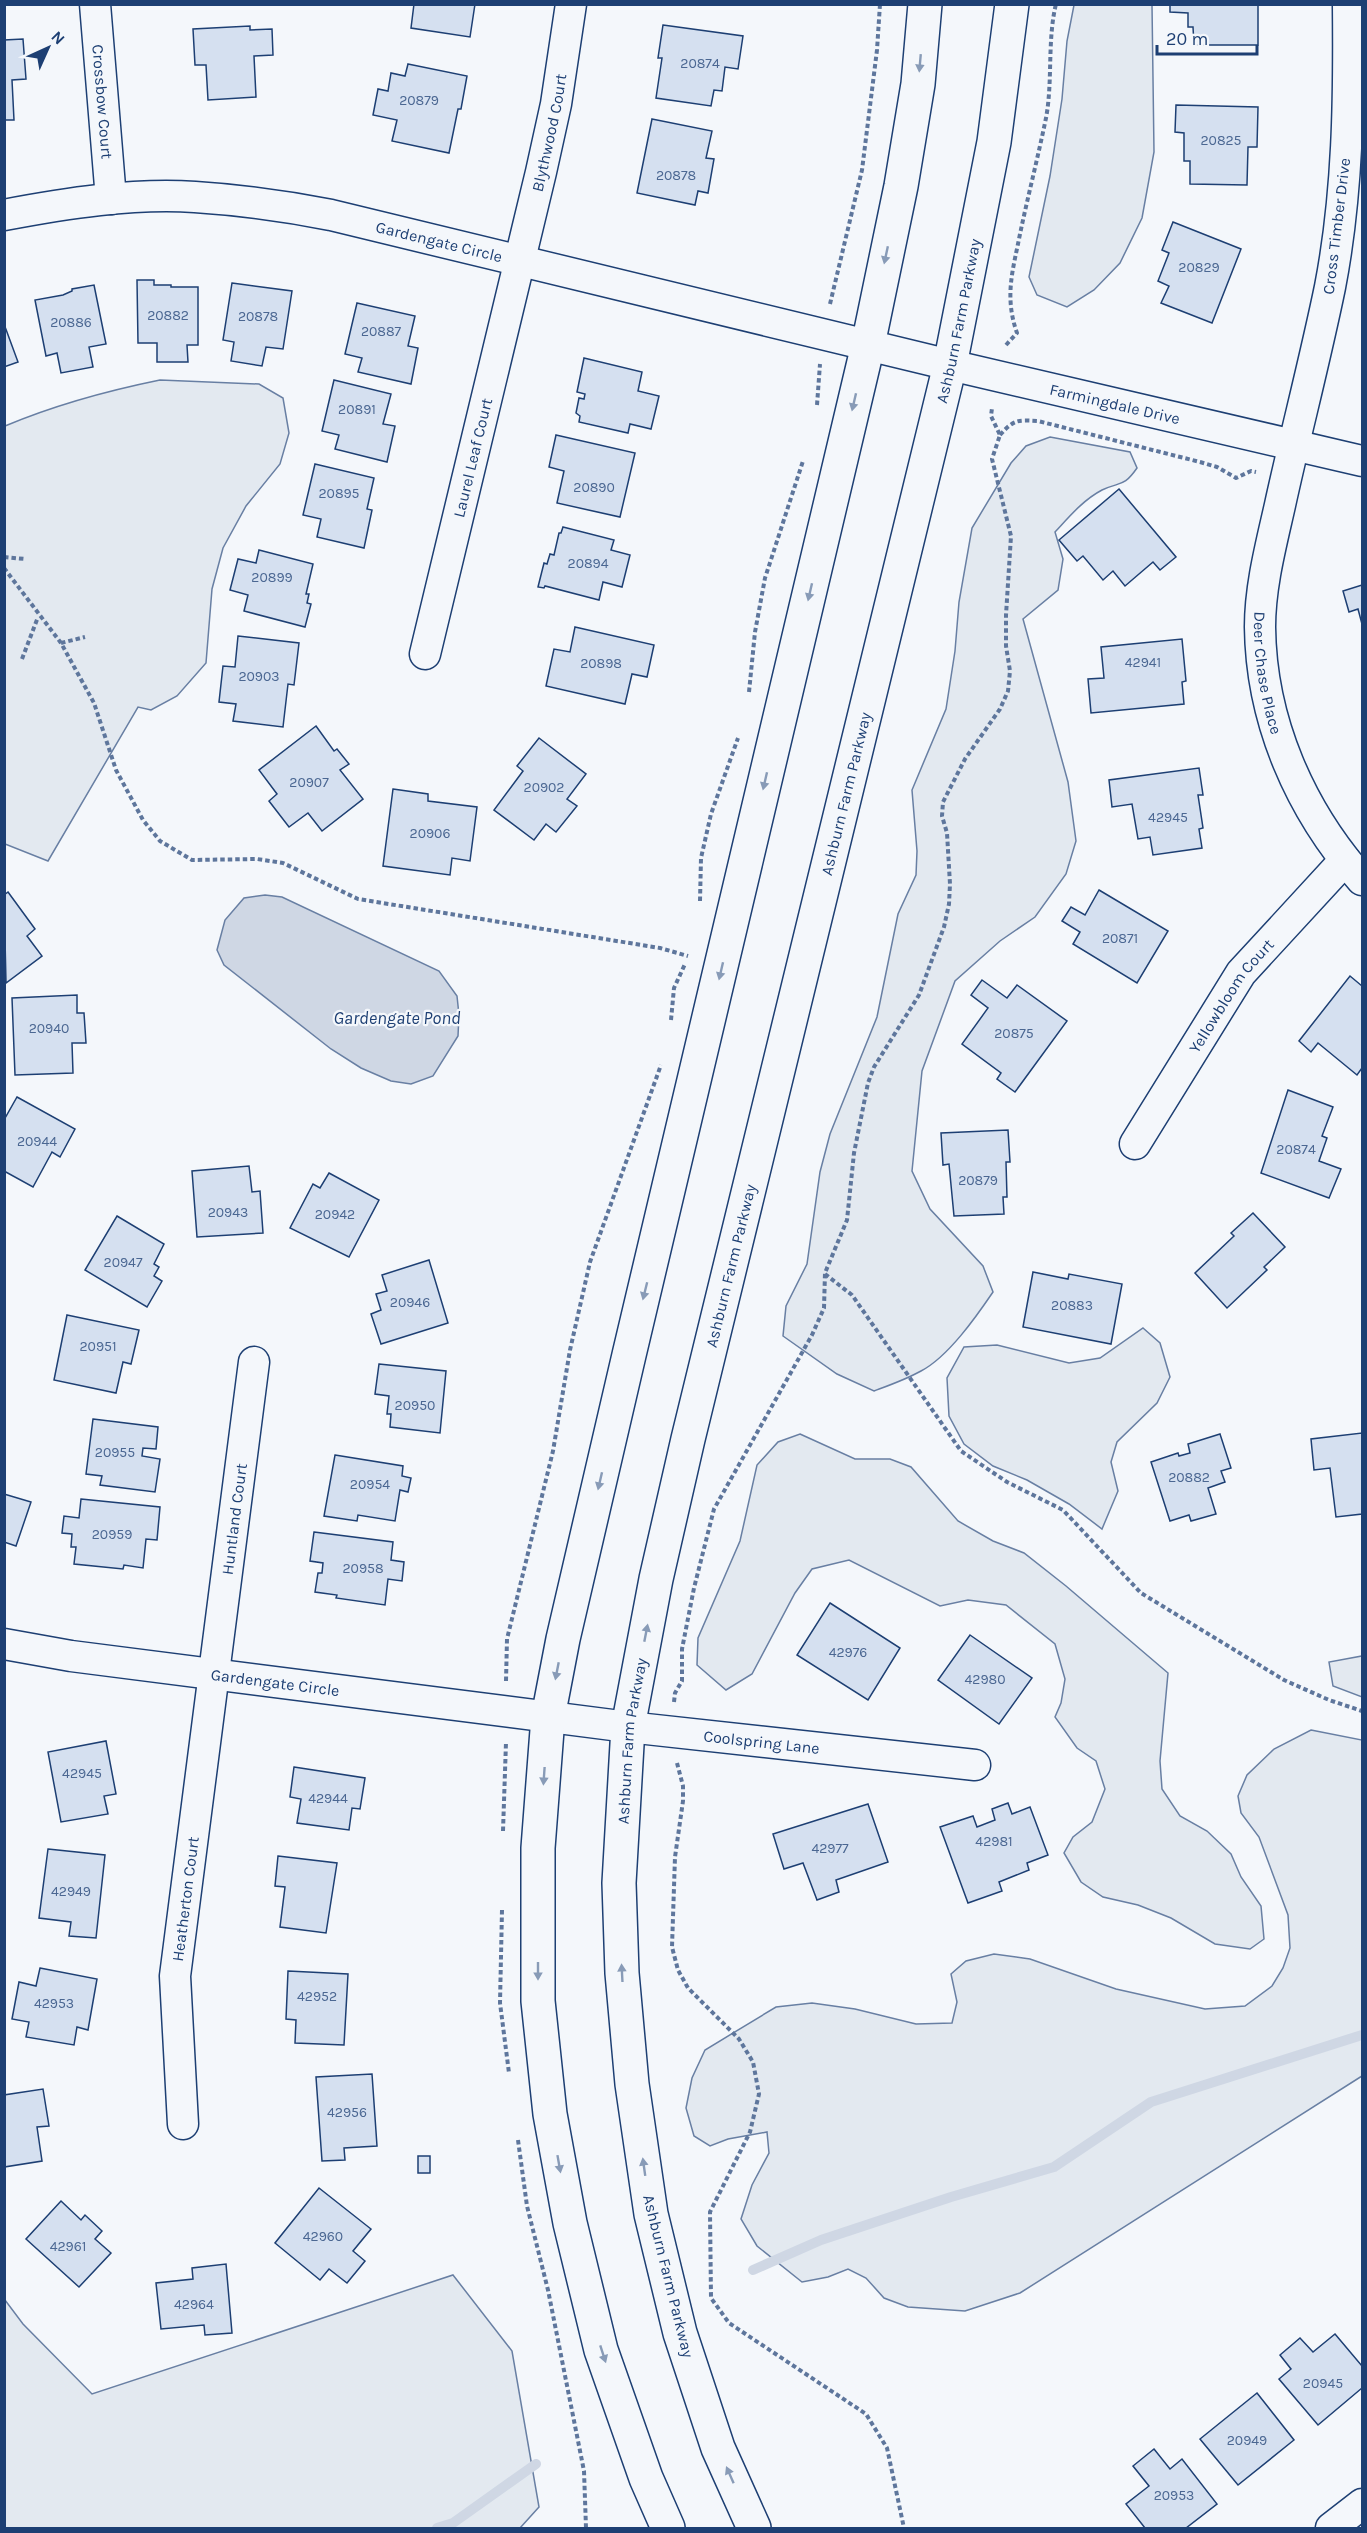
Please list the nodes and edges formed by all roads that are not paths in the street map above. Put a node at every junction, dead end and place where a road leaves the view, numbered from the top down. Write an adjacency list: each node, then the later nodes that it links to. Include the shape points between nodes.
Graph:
1 (95, 4): 6 (street, Crossbow Court)
2 (570, 4): 8 (street, Blythwood Court, via 556,104)
3 (925, 4): 9 (main road, one-way to 9, via 918,84 903,174)
4 (1012, 4): 10 (main road, Ashburn Farm Parkway, via 994,142)
5 (1348, 4): 11 (street, Cross Timber Drive, via 1345,174 1330,285)
6 (111, 199): 7 (street, Gardengate Circle); 8 (street, Gardengate Circle, via 193,197 278,205)
7 (4, 215)
8 (520, 260): 9 (street, Gardengate Circle); 13 (street, Laurel Leaf Court)
9 (868, 345): 10 (street, Farmingdale Drive); 19 (main road, one-way to 19, via 626,1366)
10 (950, 365): 11 (street, Farmingdale Drive); 20 (main road, Ashburn Farm Parkway, one-way to 10, via 688,1439)
11 (1294, 444): 12 (street, Farmingdale Drive); 14 (street, Deer Chase Place, via 1267,564 1260,626 1265,682 1287,763 1312,813)
12 (1362, 461)
13 (425, 654)
14 (1354, 870): 15 (street, Yellowbloom Court, via 1241,973)
15 (1135, 1144)
16 (254, 1362): 18 (street, Huntland Court)
17 (4, 1644): 18 (street, Gardengate Circle)
18 (213, 1674): 19 (street, Gardengate Circle); 22 (street, Heatherton Court, via 175,1976)
19 (548, 1717): 20 (street, Coolspring Lane); 24 (main road, one-way to 24, via 538,1848 538,2001 550,2114 570,2223 601,2350)
20 (628, 1727): 21 (street, Coolspring Lane); 25 (main road, Ashburn Farm Parkway, one-way to 20, via 718,2448 680,2333 651,2214 632,2084 622,1974 619,1883)
21 (975, 1765)
22 (183, 2124)
23 (1362, 2504): 26 (street)
24 (668, 2529)
25 (754, 2529)
26 (1331, 2529)

